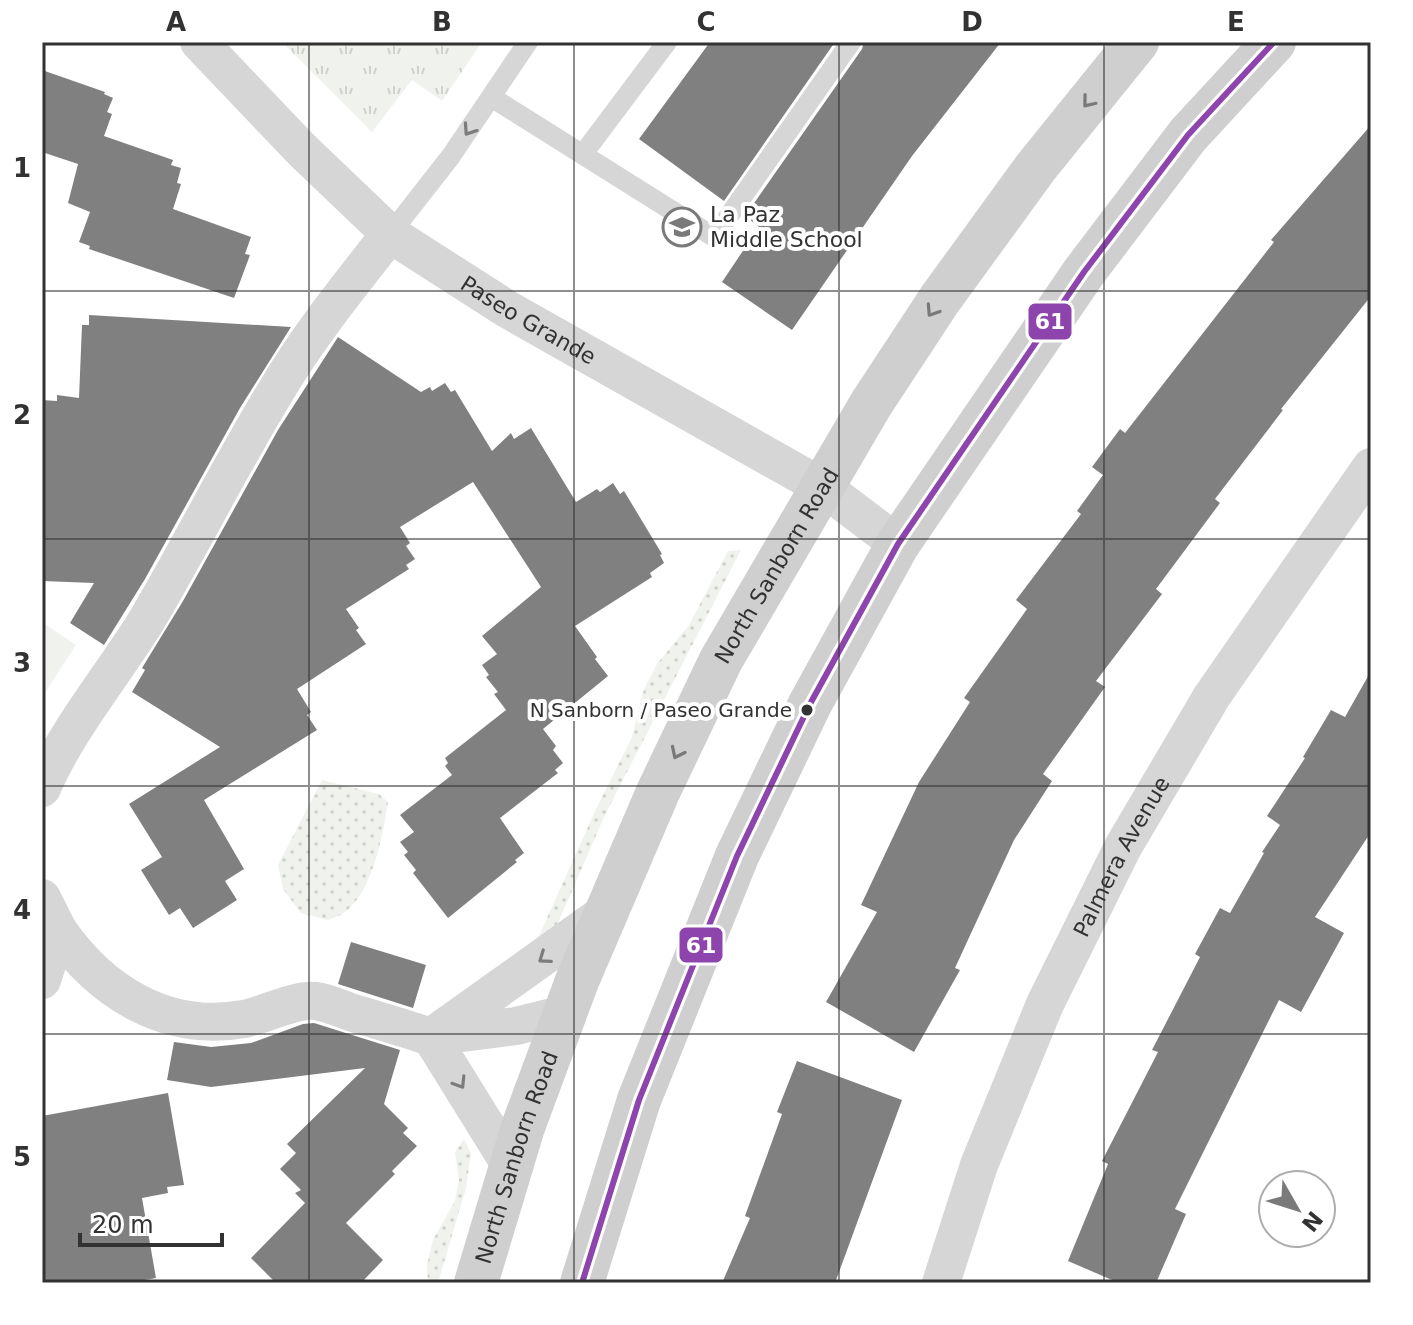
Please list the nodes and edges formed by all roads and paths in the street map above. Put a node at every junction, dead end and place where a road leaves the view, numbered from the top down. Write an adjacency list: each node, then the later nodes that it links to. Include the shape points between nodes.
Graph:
1 (199, 42): 9 (street, Paseo Grande)
2 (528, 42): 7 (lane)
3 (667, 42): 8 (lane)
4 (851, 42): 8 (lane, via 714,237)
5 (1137, 42): 11 (main road, North Sanborn Road, one-way to 11, via 1036,167 940,299)
6 (1274, 42): 12 (main road, via 1188,135 1084,272)
7 (491, 97): 8 (lane); 9 (lane, one-way to 9)
8 (583, 154)
9 (390, 234): 11 (street, Paseo Grande, via 507,309); 13 (street, via 276,391 127,653 61,750)
10 (1371, 467): 22 (street, Palmera Avenue, via 1212,696 1123,847 1045,1004 979,1165)
11 (824, 488): 12 (street, Paseo Grande); 14 (main road, North Sanborn Road, one-way to 14, via 721,660)
12 (898, 544): 21 (main road, via 810,704 737,856 639,1100)
13 (42, 788)
14 (606, 912): 17 (main road, North Sanborn Road); 18 (street, one-way to 18)
15 (50, 914): 16 (street); 18 (street, via 75,955 107,986 175,1017 209,1022 245,1019 315,1001)
16 (42, 980)
17 (565, 1014): 18 (street); 19 (main road, North Sanborn Road)
18 (431, 1037): 19 (street, one-way to 19)
19 (511, 1166): 20 (main road, North Sanborn Road)
20 (476, 1283)
21 (582, 1283)
22 (941, 1283)

